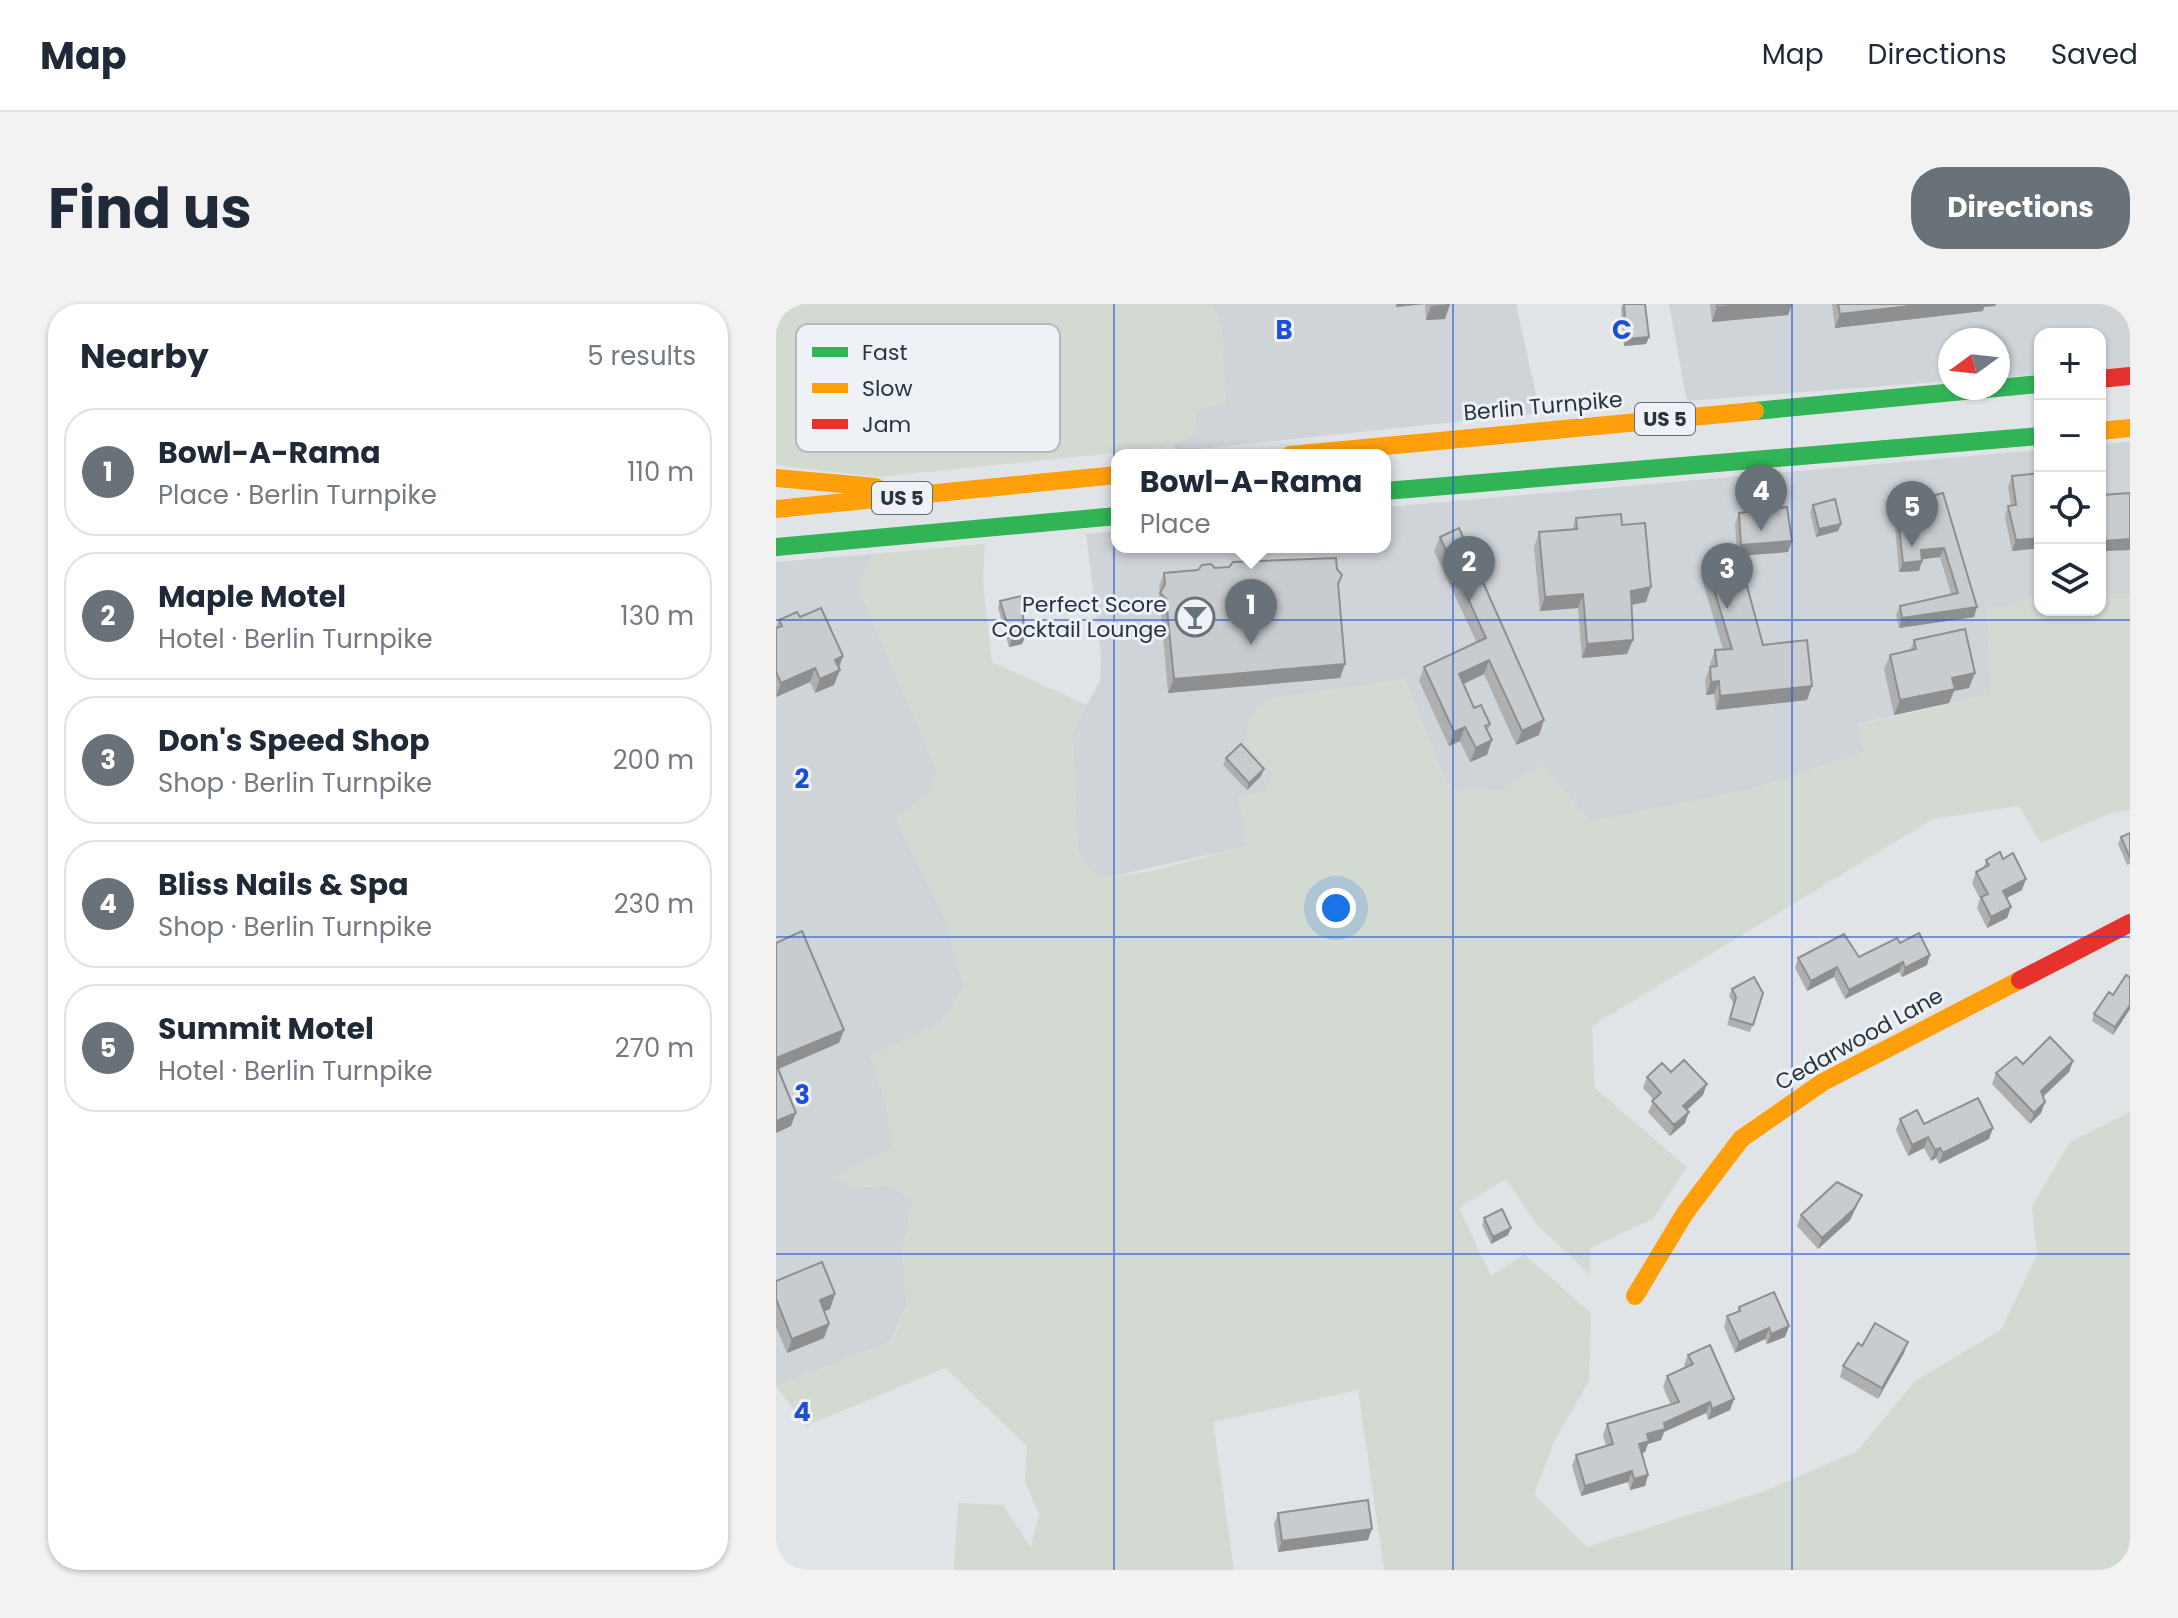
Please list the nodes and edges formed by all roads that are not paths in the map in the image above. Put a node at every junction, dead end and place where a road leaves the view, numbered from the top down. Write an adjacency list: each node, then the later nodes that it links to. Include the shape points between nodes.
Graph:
1 (2130, 376): 2 (main road)
2 (2106, 378)
3 (2034, 385): 7 (main road, Berlin Turnpike / US 5)
4 (2130, 428): 5 (main road)
5 (2106, 430)
6 (2034, 437): 10 (main road, US 5)
7 (1353, 449)
8 (1111, 476): 11 (main road, US 5)
9 (776, 478): 11 (main road)
10 (1391, 490)
11 (971, 492): 12 (main road, US 5)
12 (776, 509)
13 (1111, 517): 14 (main road, US 5)
14 (776, 547)
15 (2130, 923): 16 (main road, Cedarwood Lane, via 1823,1082 1741,1139 1685,1213)
16 (1635, 1296)

